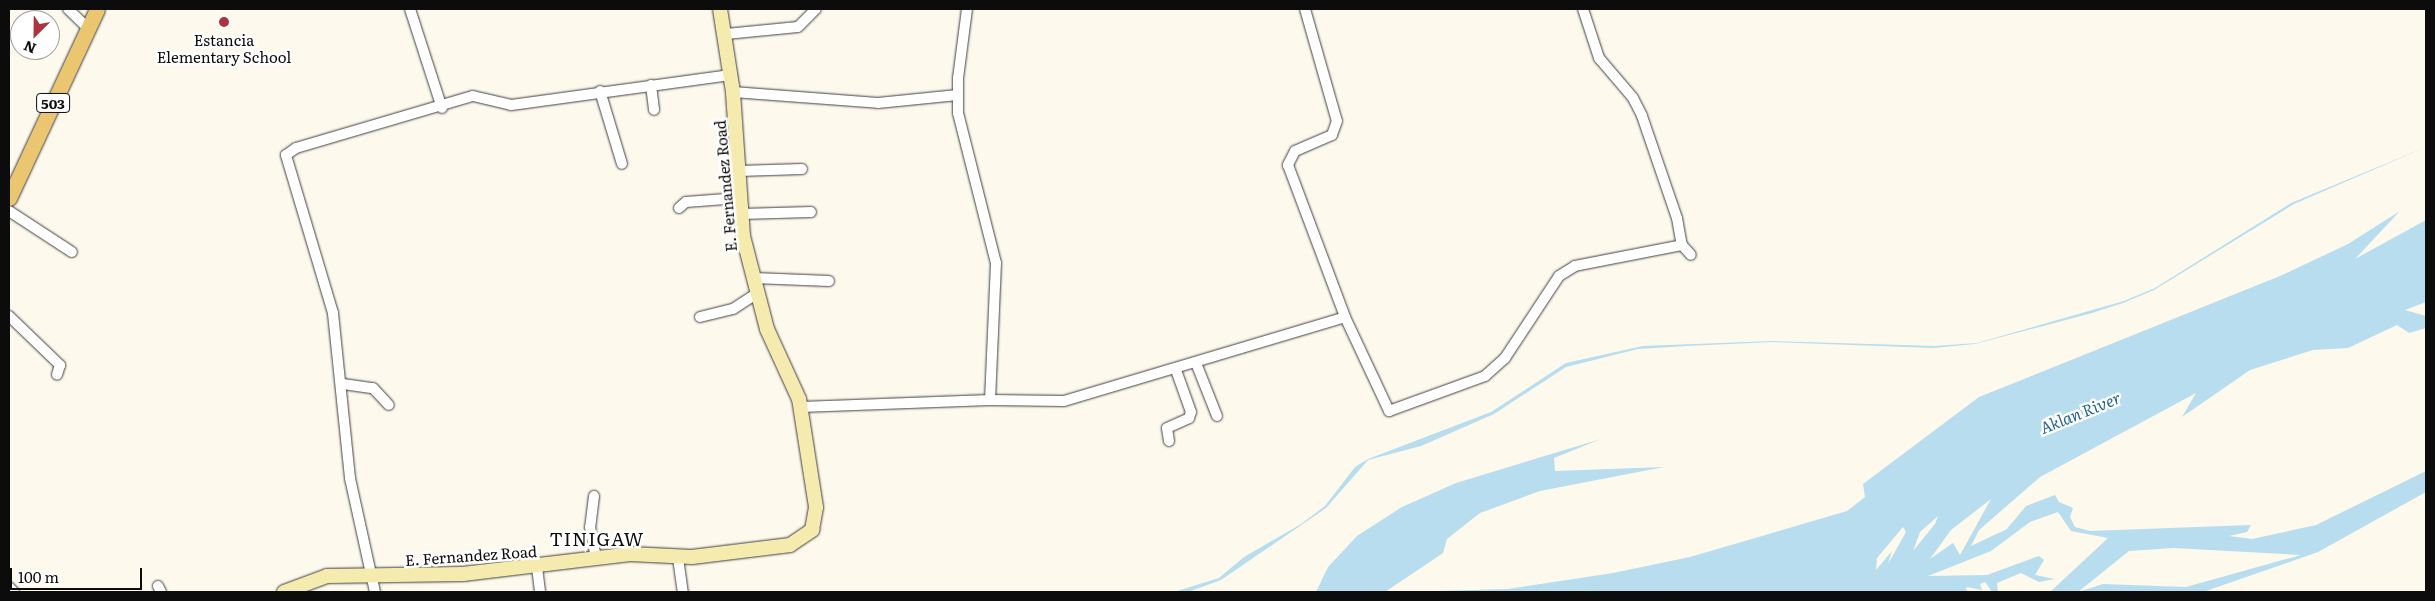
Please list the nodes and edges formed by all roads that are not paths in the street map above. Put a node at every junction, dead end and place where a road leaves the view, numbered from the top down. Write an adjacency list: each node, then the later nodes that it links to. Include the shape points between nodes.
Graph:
1 (68, 9): 9 (street)
2 (97, 9): 9 (main road, 503)
3 (410, 9): 16 (street)
4 (720, 9): 10 (street, E. Fernandez Road)
5 (816, 9): 10 (street, via 798,27)
6 (968, 9): 15 (street)
7 (1305, 9): 35 (street, via 1337,121 1332,135 1294,151 1288,165)
8 (1583, 9): 27 (street, via 1599,58 1633,98 1642,116 1677,218)
9 (88, 28): 21 (main road, 503)
10 (726, 34): 11 (street, E. Fernandez Road)
11 (731, 76): 12 (street); 14 (street, E. Fernandez Road)
12 (651, 85): 13 (street); 17 (street)
13 (600, 91): 16 (street, via 510,105 473,96); 18 (street)
14 (733, 92): 15 (street, via 878,103); 20 (street, E. Fernandez Road)
15 (958, 95): 40 (street, via 966,157 992,235 996,263)
16 (442, 108): 39 (street, via 296,148 286,155 286,166 321,264)
17 (654, 110)
18 (622, 164)
19 (802, 170): 20 (street)
20 (739, 171): 22 (street, E. Fernandez Road)
21 (9, 198)
22 (739, 198): 23 (street, via 686,202); 26 (street, E. Fernandez Road)
23 (678, 208)
24 (9, 211): 28 (street)
25 (811, 212): 26 (street)
26 (741, 214): 30 (street, E. Fernandez Road)
27 (1682, 245): 29 (street); 35 (street, via 1575,266 1559,276 1505,358 1485,376 1389,411)
28 (72, 252)
29 (1691, 255)
30 (754, 278): 31 (street); 32 (street, E. Fernandez Road)
31 (829, 281)
32 (756, 294): 34 (street, via 733,309); 42 (street, E. Fernandez Road)
33 (9, 316): 38 (street, via 60,365)
34 (700, 317)
35 (1345, 317): 36 (street)
36 (1196, 363): 37 (street); 43 (street)
37 (1176, 370): 40 (street, via 1064,401); 44 (street, via 1191,412 1189,418 1166,428)
38 (57, 375)
39 (343, 384): 41 (street, via 373,388); 49 (street, via 350,478)
40 (990, 400): 42 (street)
41 (389, 404)
42 (801, 407): 47 (street, E. Fernandez Road, via 816,507 812,530 790,545)
43 (1217, 416)
44 (1169, 441)
45 (594, 496): 46 (street, via 590,527)
46 (596, 557): 47 (street, E. Fernandez Road, via 630,554); 48 (street, E. Fernandez Road)
47 (678, 558): 55 (street)
48 (537, 567): 49 (street, E. Fernandez Road); 54 (street)
49 (372, 578): 52 (street, E. Fernandez Road, via 327,576); 53 (street)
50 (9, 587): 51 (street)
51 (14, 592)
52 (284, 592)
53 (375, 592)
54 (540, 592)
55 (682, 592)

